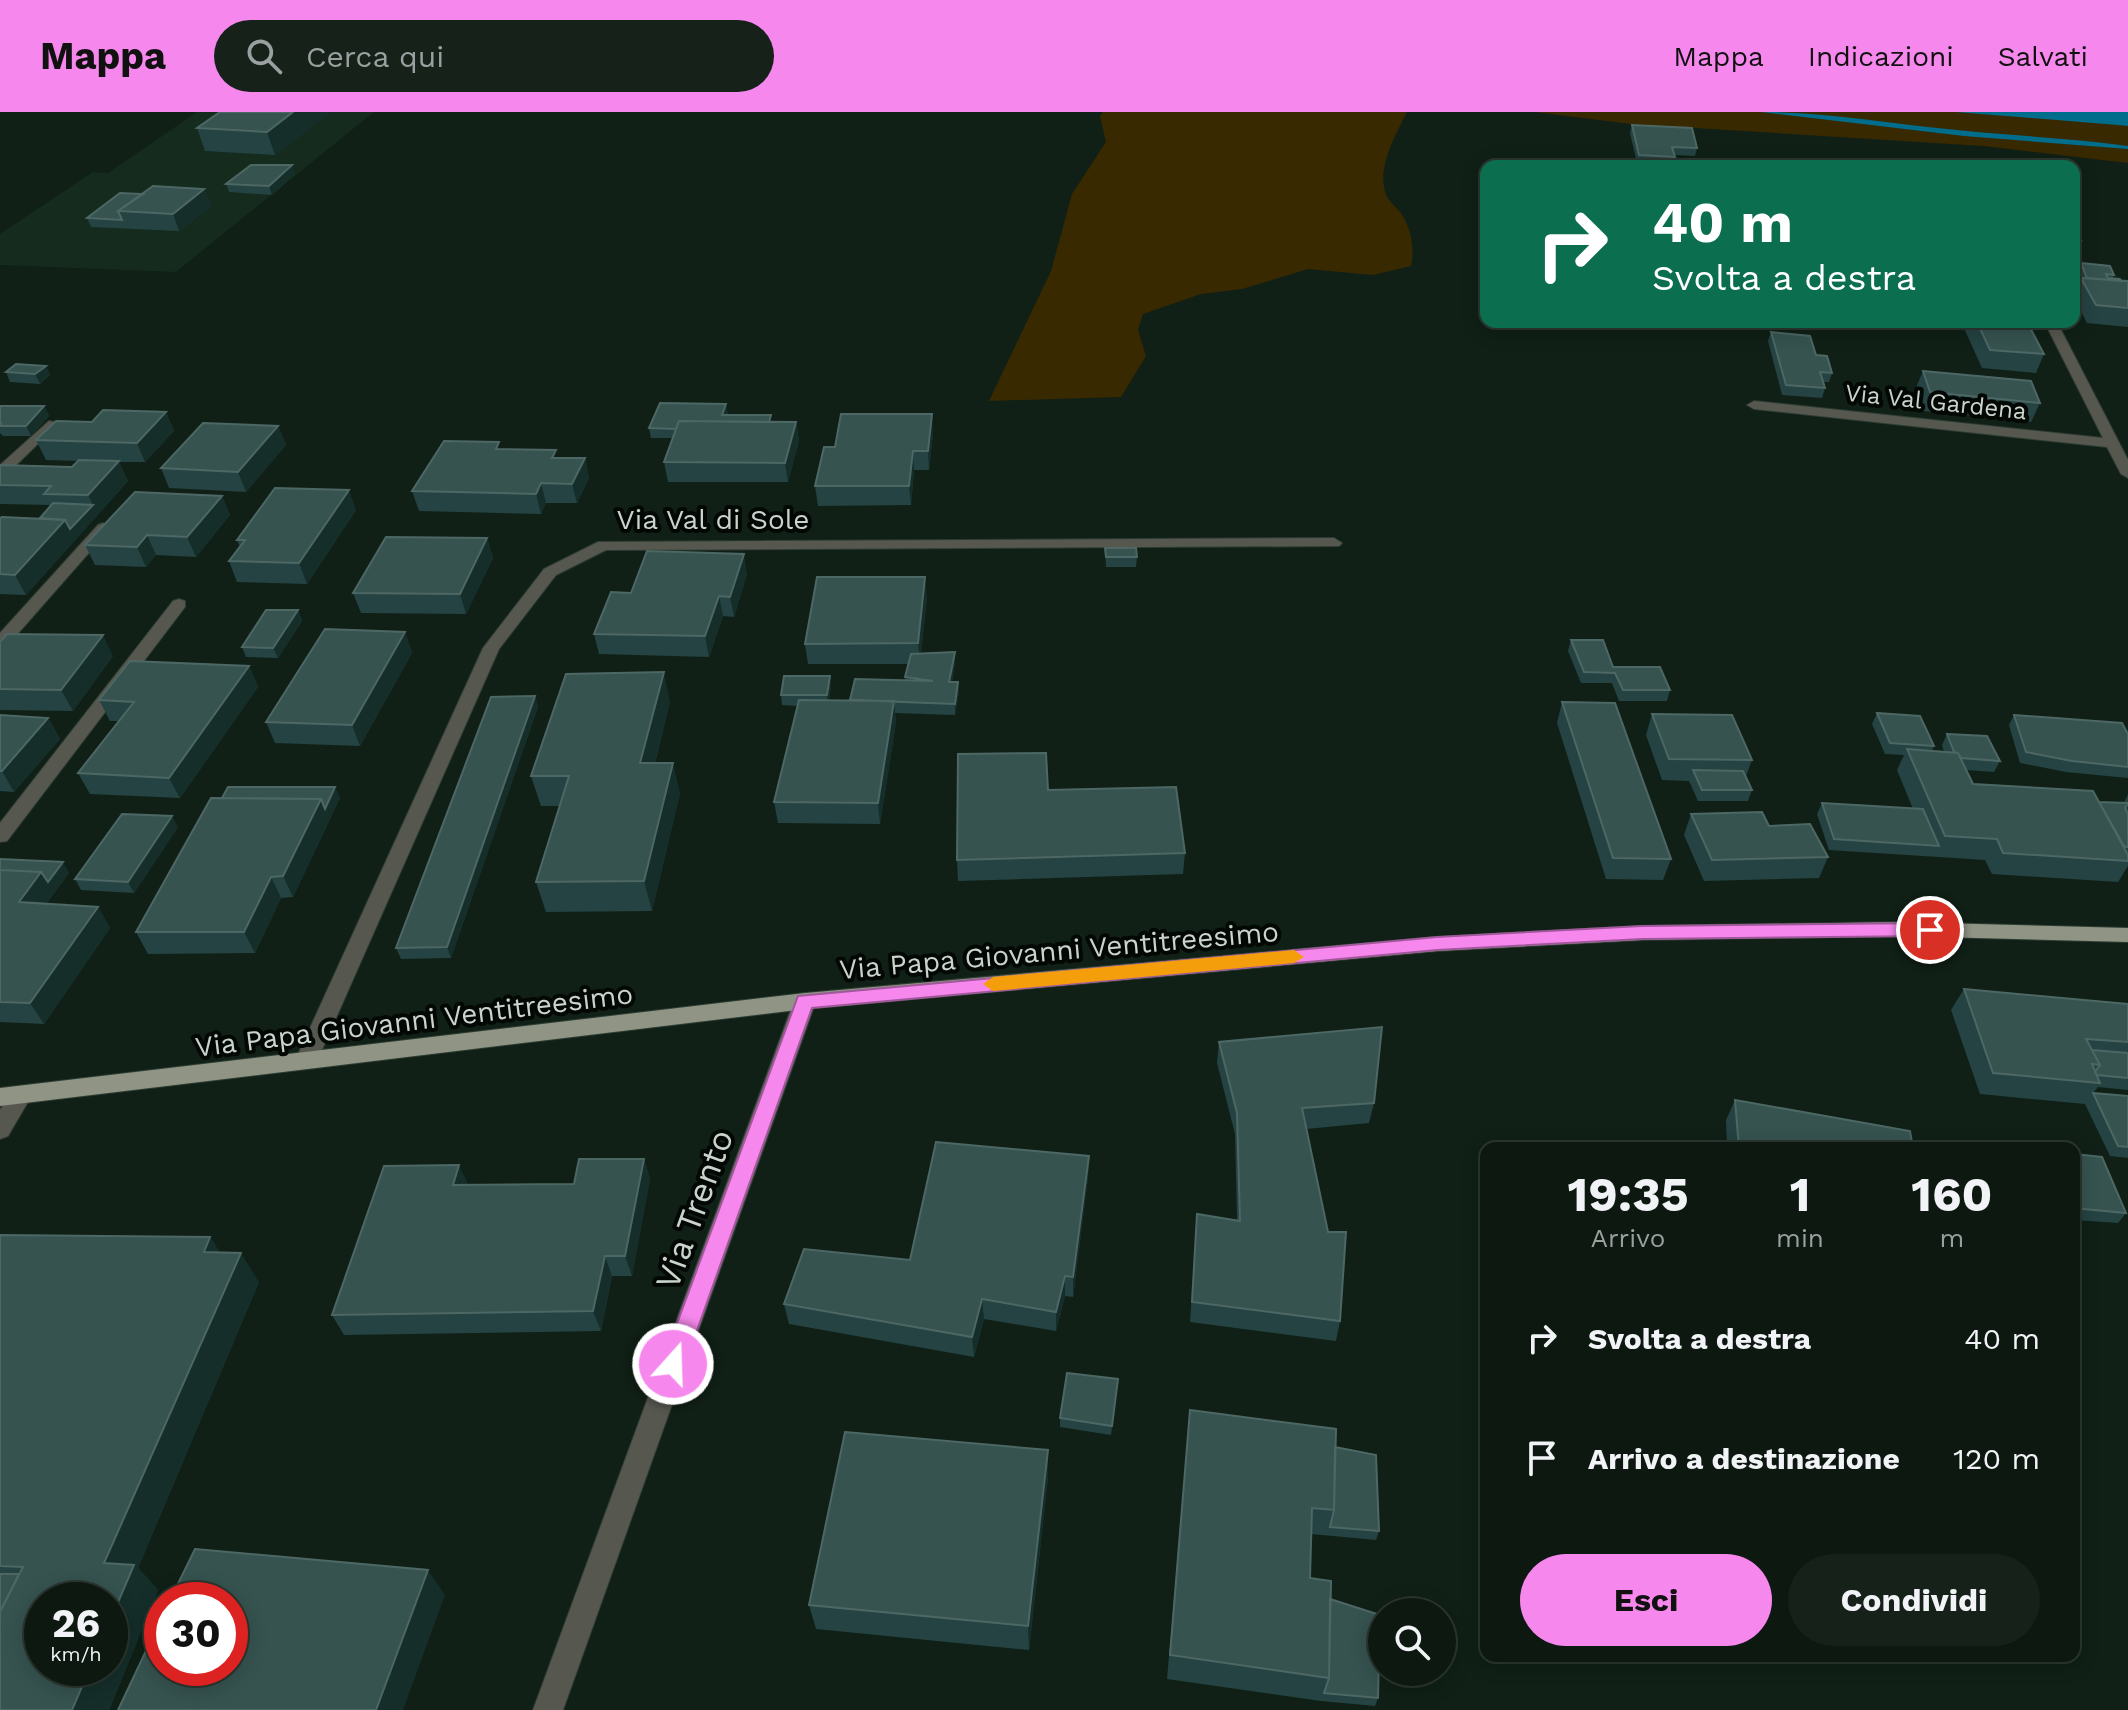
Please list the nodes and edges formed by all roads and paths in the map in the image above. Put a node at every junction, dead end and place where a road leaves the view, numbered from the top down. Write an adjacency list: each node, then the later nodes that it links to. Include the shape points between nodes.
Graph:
1 (2054, 328): 4 (street)
2 (1754, 405): 4 (street, Via Val Gardena)
3 (49, 425): 5 (street)
4 (2112, 443): 6 (street)
5 (0, 473)
6 (2128, 474)
7 (110, 520): 10 (street)
8 (1334, 543): 14 (street, Via Val di Sole, via 603,545 550,572 491,648)
9 (179, 604): 11 (street)
10 (0, 643)
11 (0, 836)
12 (2128, 935): 13 (main road, Via Papa Giovanni Ventitreesimo, via 1901,929 1642,933 1437,944)
13 (805, 1001): 14 (main road, Via Papa Giovanni Ventitreesimo); 17 (street, Via Trento)
14 (306, 1061): 15 (main road, Via Papa Giovanni Ventitreesimo)
15 (10, 1096): 16 (street)
16 (0, 1130)
17 (548, 1710)

